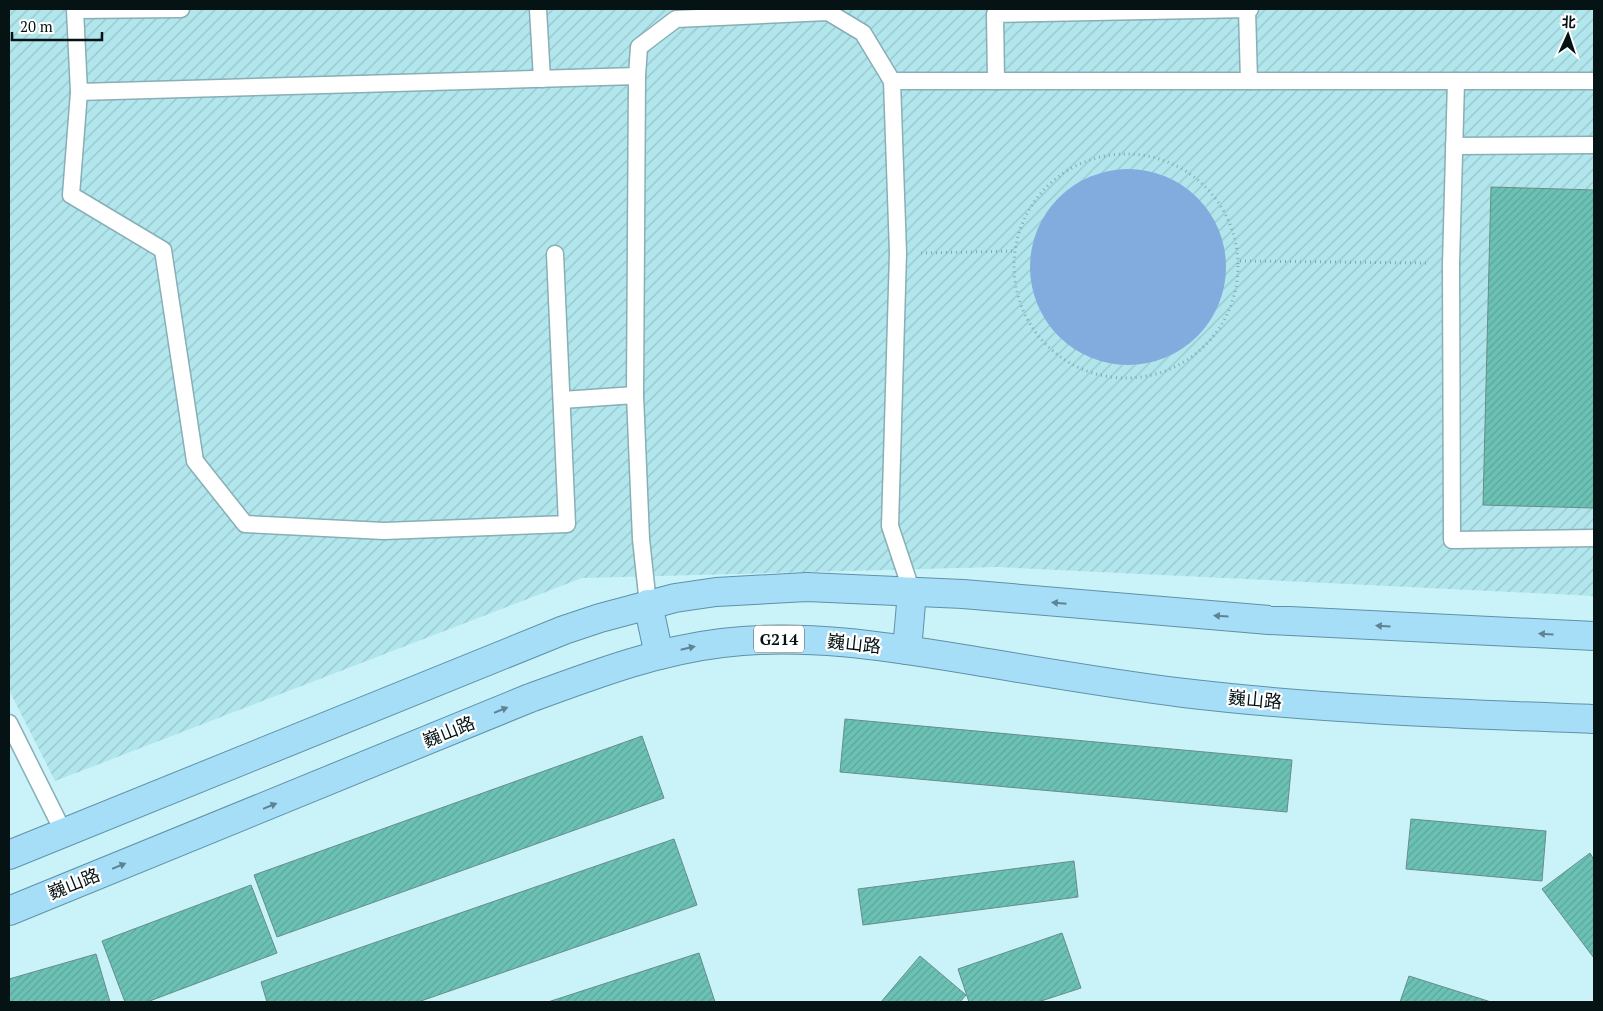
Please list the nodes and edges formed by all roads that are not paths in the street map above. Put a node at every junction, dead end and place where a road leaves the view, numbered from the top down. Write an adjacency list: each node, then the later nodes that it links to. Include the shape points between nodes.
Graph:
1 (181, 9): 11 (lane, via 75,10)
2 (538, 9): 5 (lane)
3 (1248, 9): 8 (lane, via 995,14); 9 (lane)
4 (637, 76): 5 (lane); 7 (lane, via 639,47 676,19 828,12 863,33); 15 (lane)
5 (542, 79): 11 (lane)
6 (1456, 80): 9 (lane); 10 (lane); 13 (lane)
7 (892, 81): 8 (lane); 18 (lane, via 898,254 890,526)
8 (996, 81): 9 (lane)
9 (1249, 81)
10 (1594, 81)
11 (79, 92): 16 (lane, via 71,195 164,250 195,461 245,524 384,531 567,524)
12 (1594, 145): 13 (lane)
13 (1454, 146): 17 (lane, via 1452,540)
14 (555, 254): 16 (lane)
15 (635, 395): 16 (lane); 19 (lane, via 640,539)
16 (562, 400)
17 (1594, 538)
18 (912, 592): 19 (highway, via 807,587 760,589 716,592); 20 (highway, one-way to 18, via 1270,620); 21 (highway)
19 (648, 604): 22 (highway); 25 (highway, via 512,650)
20 (1594, 636)
21 (907, 650): 22 (highway, 巍山路 / G214, one-way to 21, via 696,646 763,639 839,642); 23 (highway, 巍山路 / G214, via 1213,696 1432,712)
22 (659, 655): 27 (highway, 巍山路 / G214, one-way to 22, via 530,698)
23 (1594, 719)
24 (9, 723): 25 (lane)
25 (64, 833): 26 (highway)
26 (9, 855)
27 (9, 911)

